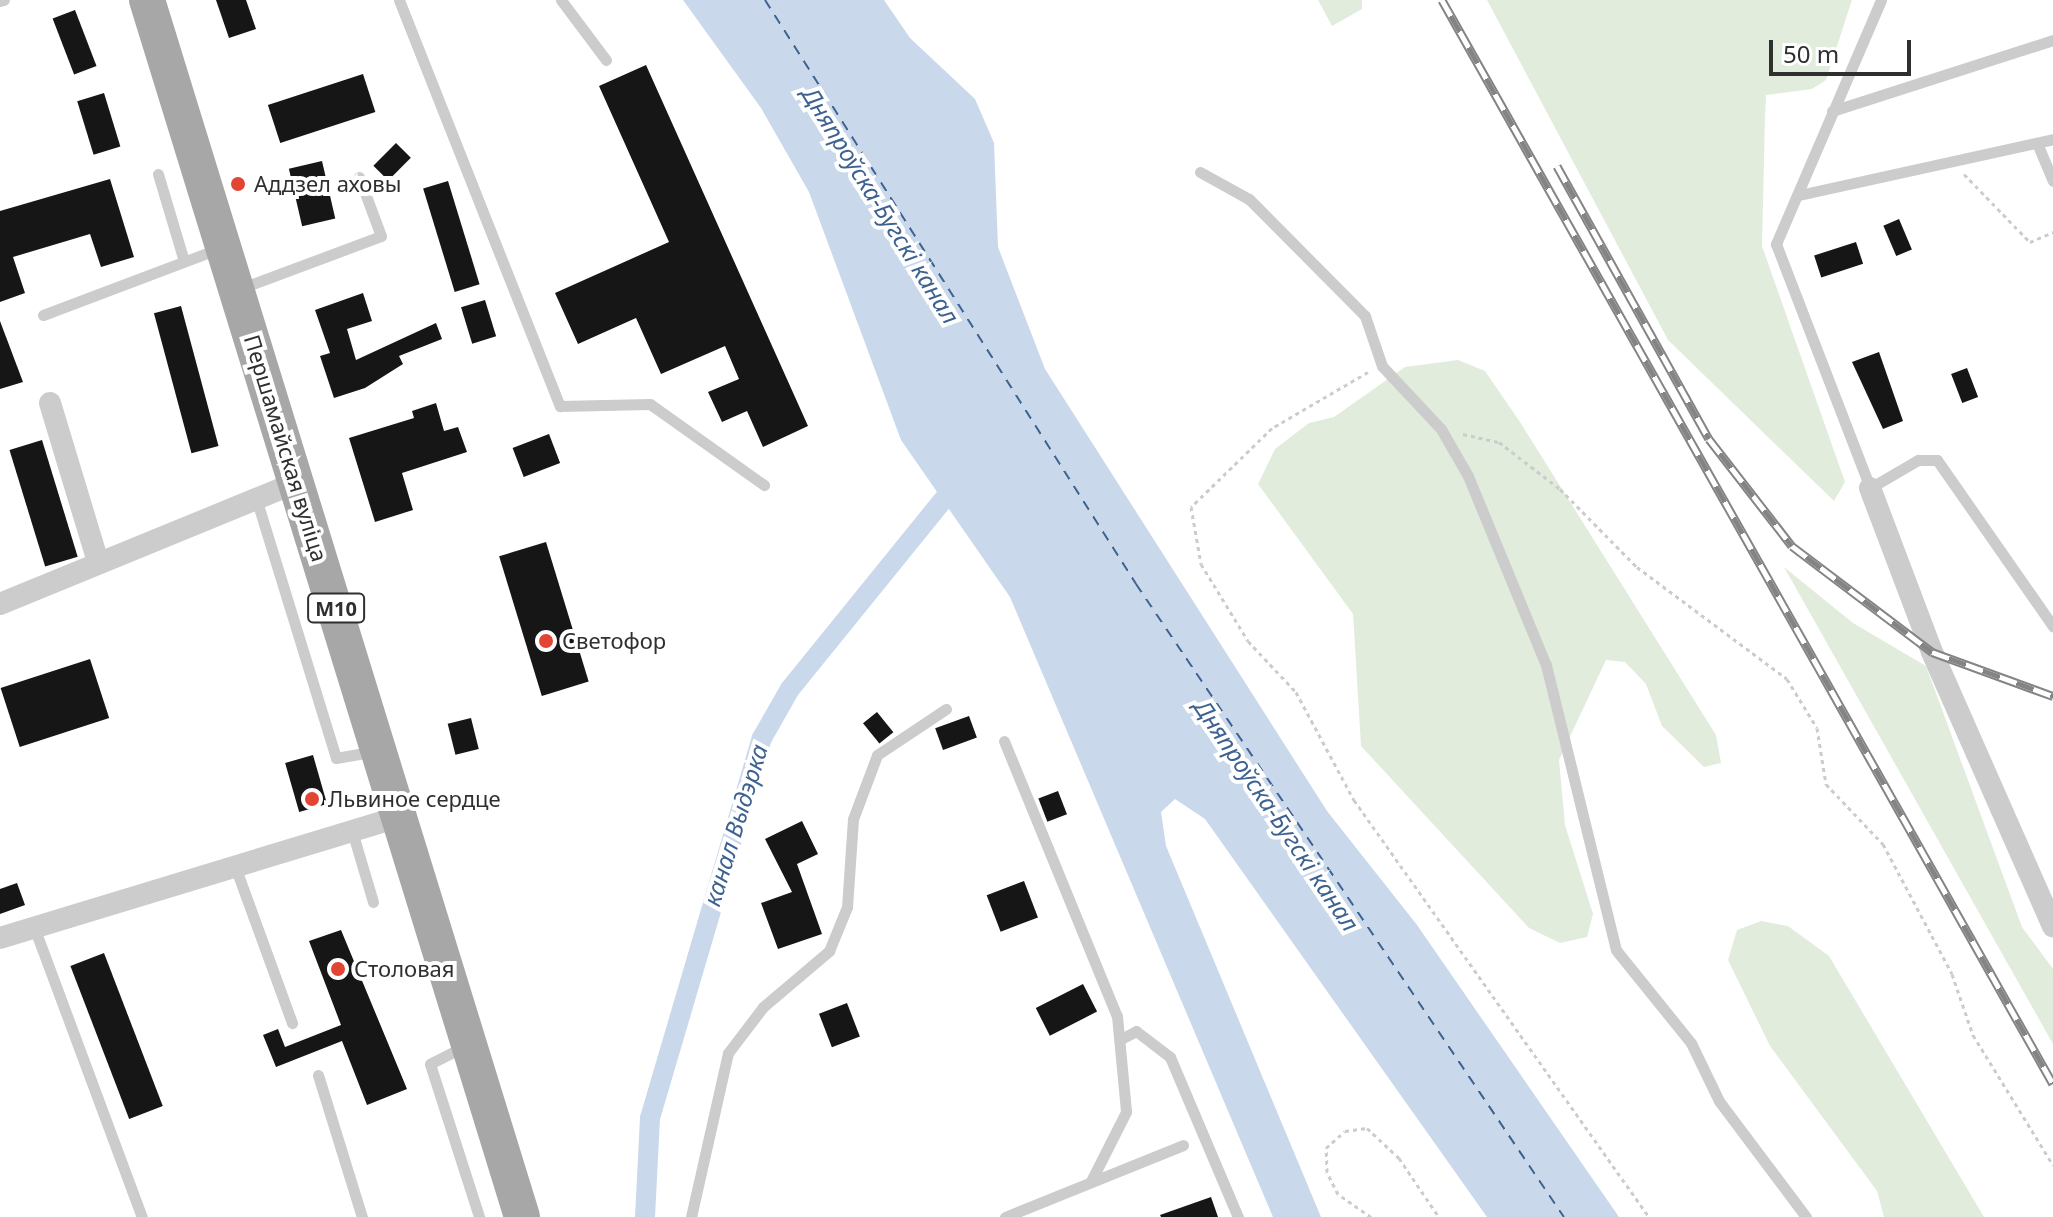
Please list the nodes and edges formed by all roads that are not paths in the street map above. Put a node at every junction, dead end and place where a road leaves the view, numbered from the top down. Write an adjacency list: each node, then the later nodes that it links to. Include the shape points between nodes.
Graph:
1 (147, 0): 15 (main road, Першамайская вуліца / М10)
2 (399, 0): 21 (lane, via 560,406 650,404)
3 (561, 0): 6 (lane)
4 (1881, 0): 7 (lane)
5 (2053, 40): 7 (lane)
6 (606, 60)
7 (1832, 111): 14 (lane)
8 (2053, 139): 9 (lane)
9 (2037, 143): 13 (lane); 14 (lane)
10 (1200, 172): 50 (lane, via 1249,199 1365,316 1382,366 1441,429 1468,476 1546,665 1616,950 1691,1043 1719,1101)
11 (158, 174): 16 (lane)
12 (359, 177): 17 (lane, via 381,236)
13 (2053, 181)
14 (1799, 195): 22 (lane, via 1776,244)
15 (224, 246): 16 (lane); 17 (main road, Першамайская вуліца / М10)
16 (184, 261): 18 (lane)
17 (237, 290): 20 (main road, Першамайская вуліца / М10)
18 (43, 315)
19 (50, 403): 24 (street)
20 (297, 482): 23 (street); 29 (main road, Першамайская вуліца / М10)
21 (764, 485)
22 (1870, 488): 26 (lane, via 1909,463 1937,460 1958,481); 34 (street, via 1932,652)
23 (256, 497): 24 (street); 29 (lane, via 336,758)
24 (98, 562): 25 (street)
25 (0, 604)
26 (2053, 626)
27 (946, 709): 47 (lane, via 877,755 871,766 853,819 847,907 829,951 763,1007 728,1053)
28 (1004, 741): 38 (lane)
29 (379, 750): 30 (main road, Першамайская вуліца / М10)
30 (401, 816): 31 (street); 39 (main road, Першамайская вуліца / М10)
31 (352, 831): 32 (street); 33 (lane)
32 (236, 869): 35 (street); 37 (lane)
33 (373, 902)
34 (2053, 926)
35 (34, 927): 36 (street); 43 (lane)
36 (0, 938)
37 (292, 1023)
38 (1121, 1039): 42 (lane, via 1126,1112); 49 (lane, via 1136,1031 1170,1057)
39 (469, 1044): 45 (lane, via 430,1064); 46 (main road, Першамайская вуліца / М10)
40 (318, 1075): 44 (lane)
41 (1183, 1145): 42 (lane)
42 (1091, 1181): 48 (lane)
43 (142, 1217)
44 (362, 1217)
45 (479, 1217)
46 (522, 1217)
47 (691, 1217)
48 (1005, 1217)
49 (1238, 1217)
50 (1806, 1217)

